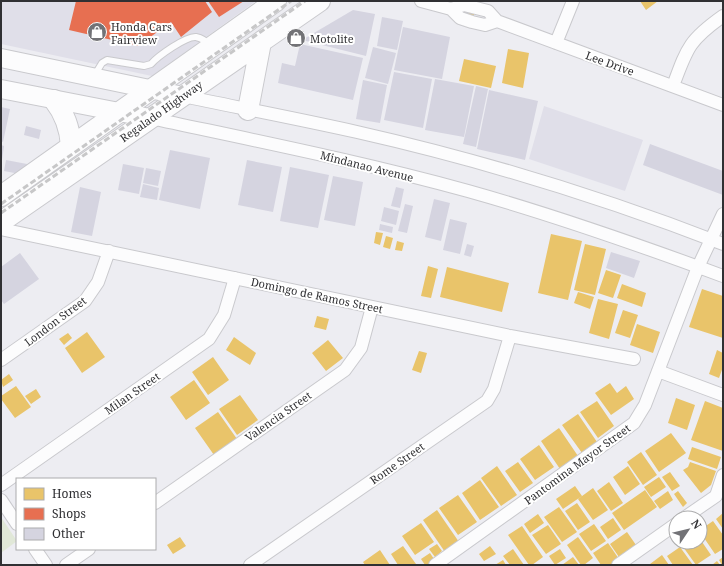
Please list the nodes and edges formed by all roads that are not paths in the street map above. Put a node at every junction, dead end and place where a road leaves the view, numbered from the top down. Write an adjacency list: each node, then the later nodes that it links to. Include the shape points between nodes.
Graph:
1 (276, 1): 8 (main road, Regalado Highway)
2 (320, 1): 6 (main road, Regalado Highway)
3 (421, 1): 7 (street, Lee Drive, via 451,9 464,5 488,11 497,21)
4 (573, 1): 7 (street)
5 (723, 16): 11 (street, via 694,38 687,49)
6 (261, 42): 14 (main road, Regalado Highway); 17 (main road)
7 (556, 43): 11 (street, Lee Drive)
8 (211, 47): 10 (lane, via 196,37 188,38 144,66 107,60); 13 (main road, Regalado Highway)
9 (1, 58): 10 (main road)
10 (93, 77): 13 (main road)
11 (673, 86): 16 (street, Lee Drive)
12 (1, 89): 15 (main road, Mindanao Avenue)
13 (151, 90): 14 (main road); 18 (main road, Regalado Highway)
14 (183, 96): 17 (street); 19 (main road, Regalado Highway)
15 (54, 100): 18 (main road, Mindanao Avenue); 20 (main road, via 67,121)
16 (723, 105)
17 (248, 110): 25 (street, via 356,132 477,162 592,197)
18 (119, 112): 19 (main road, Mindanao Avenue); 20 (main road, Regalado Highway)
19 (150, 118): 23 (main road, Regalado Highway); 28 (street, Mindanao Avenue, via 350,161 468,191 579,225)
20 (71, 146): 21 (main road, Regalado Highway)
21 (1, 196)
22 (723, 214): 25 (street, Pantomina Mayor Street)
23 (1, 222)
24 (1, 229): 27 (street, Domingo de Ramos Street)
25 (710, 239): 26 (street); 28 (street, Pantomina Mayor Street)
26 (723, 244)
27 (109, 251): 30 (street, Domingo de Ramos Street); 34 (street, London Street, via 98,282 85,300)
28 (698, 267): 29 (street, Mindanao Avenue); 35 (street, Pantomina Mayor Street)
29 (723, 276)
30 (235, 278): 31 (street, Domingo de Ramos Street); 38 (street, Milan Street, via 224,315 209,339)
31 (372, 307): 32 (street, Domingo de Ramos Street); 40 (street, Valencia Street, via 361,348 345,370)
32 (510, 336): 33 (street, Domingo de Ramos Street); 48 (street, Rome Street, via 494,389 487,401)
33 (634, 359)
34 (1, 360)
35 (658, 371): 36 (street); 49 (street, Pantomina Mayor Street, via 642,411 630,427)
36 (723, 395)
37 (723, 474): 41 (street, via 716,496)
38 (1, 485)
39 (1, 500): 42 (street)
40 (156, 502)
41 (696, 510)
42 (16, 522)
43 (668, 530): 50 (street)
44 (35, 550): 46 (street)
45 (88, 550): 47 (street)
46 (46, 565)
47 (66, 565)
48 (250, 565)
49 (435, 565)
50 (618, 565)

